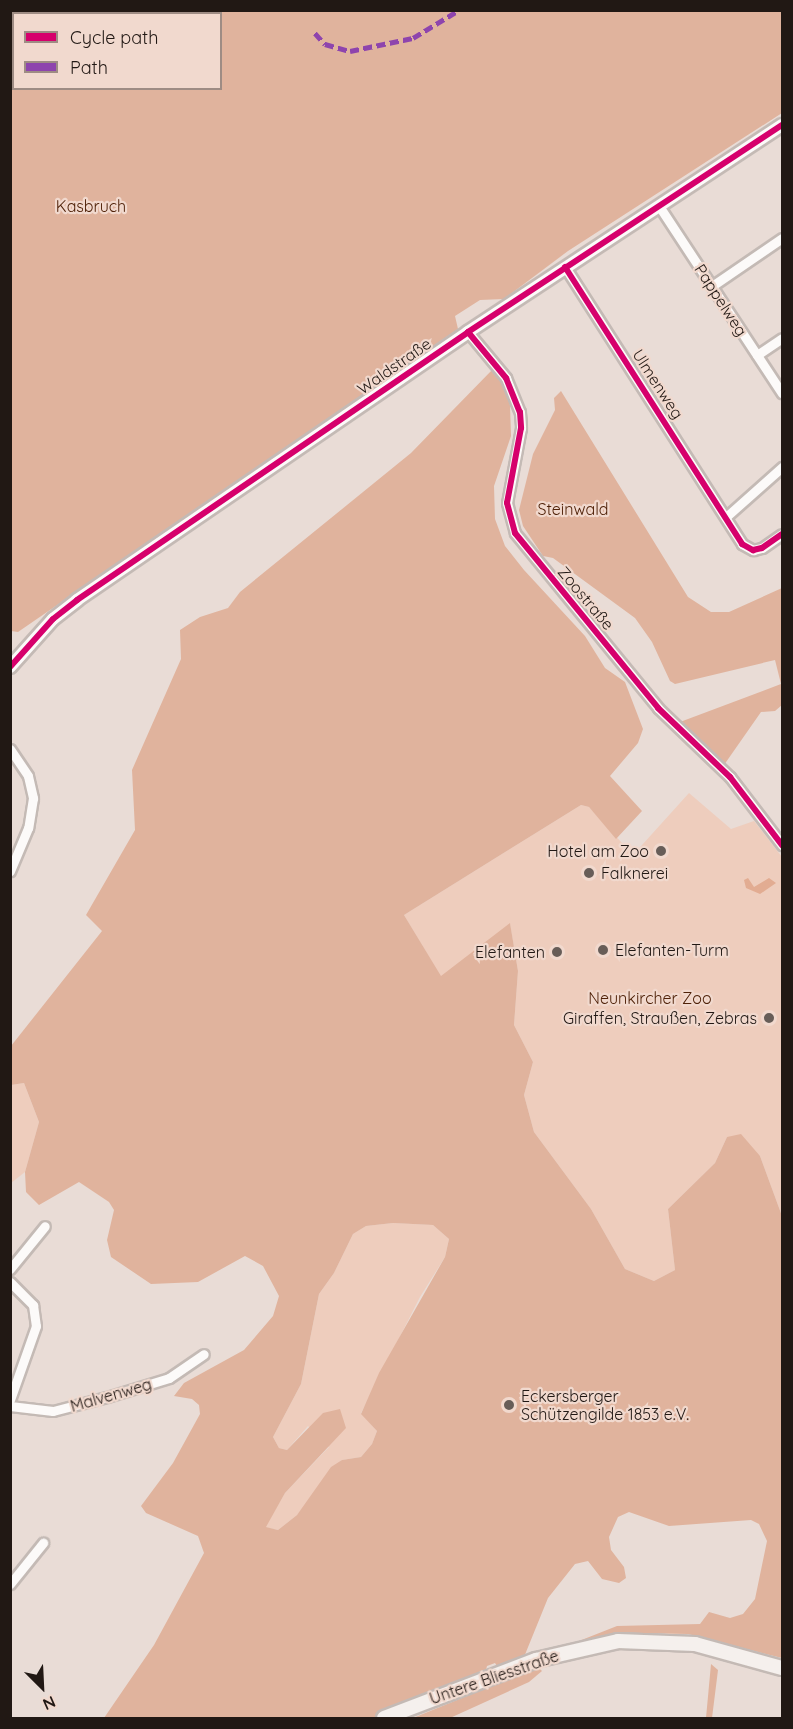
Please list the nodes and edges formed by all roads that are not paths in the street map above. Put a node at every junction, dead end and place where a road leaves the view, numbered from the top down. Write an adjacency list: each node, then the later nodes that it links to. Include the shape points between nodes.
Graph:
1 (783, 125): 2 (street, Waldstraße)
2 (659, 206): 4 (street, Waldstraße); 5 (street, Pappelweg)
3 (783, 238): 5 (street)
4 (565, 267): 6 (street, Waldstraße); 11 (street, Ulmenweg)
5 (712, 286): 8 (street, Pappelweg)
6 (468, 332): 13 (street, Waldstraße, via 77,600); 15 (street, Zoostraße, via 506,378 520,412 521,428 507,503 515,532 667,718 725,772)
7 (783, 338): 8 (street)
8 (757, 355): 9 (street, Pappelweg)
9 (783, 393)
10 (783, 467): 11 (street)
11 (727, 516): 12 (street, Ulmenweg, via 747,548 762,548)
12 (783, 534)
13 (10, 667)
14 (10, 749): 16 (street, via 28,776 33,798 28,828)
15 (783, 845)
16 (10, 872)
17 (45, 1226): 18 (street)
18 (10, 1269)
19 (10, 1282): 21 (street, via 33,1305 36,1326)
20 (204, 1354): 22 (street, Malvenweg, via 169,1378 99,1399 53,1411)
21 (10, 1400)
22 (10, 1406)
23 (43, 1543): 24 (street)
24 (10, 1584)
25 (783, 1668): 26 (main road, Untere Bliesstraße, via 695,1644 618,1641 536,1660)
26 (384, 1719)

